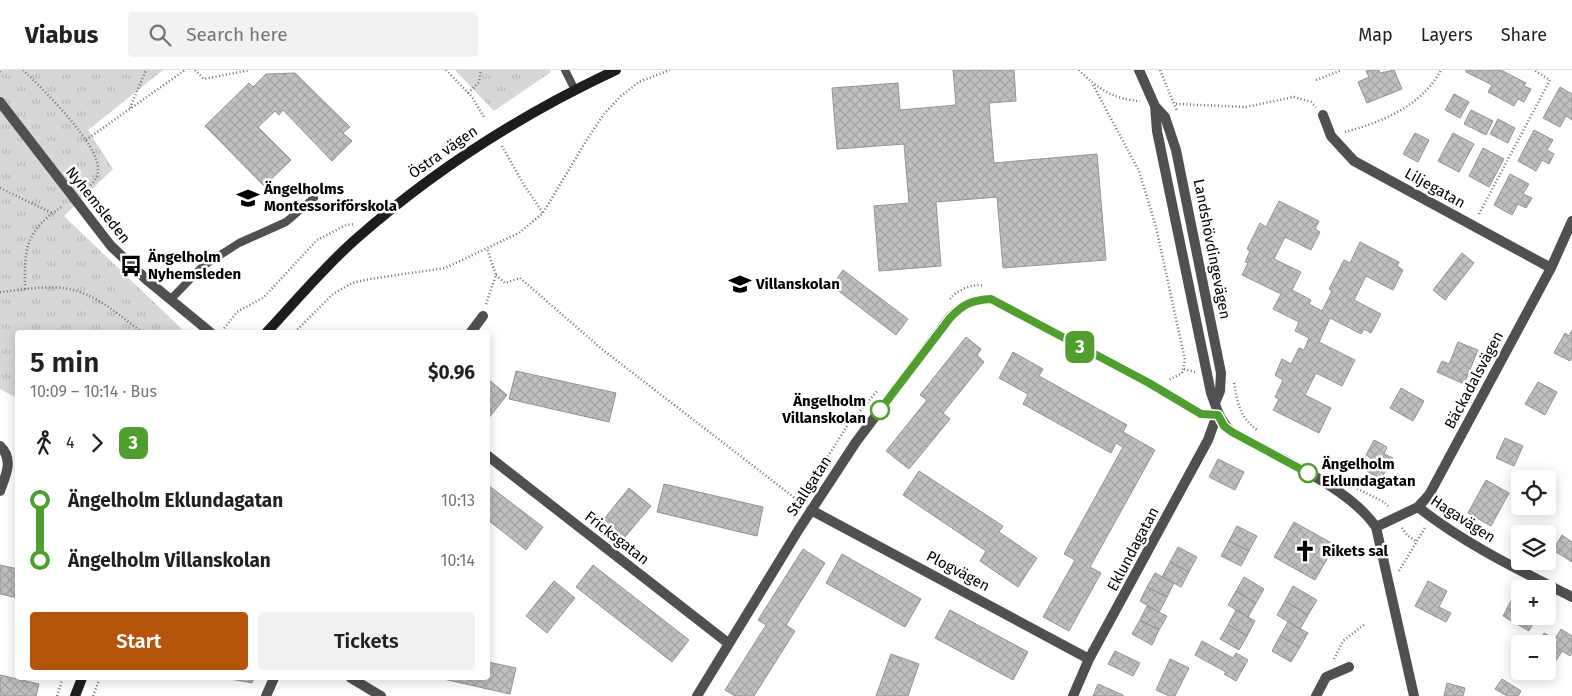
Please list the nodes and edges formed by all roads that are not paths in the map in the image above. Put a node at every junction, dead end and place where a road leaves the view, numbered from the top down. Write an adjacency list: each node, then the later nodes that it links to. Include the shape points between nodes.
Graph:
1 (565, 70): 4 (lane)
2 (616, 70): 4 (main road, Östra vägen)
3 (1139, 70): 6 (street, Landshövdingevägen)
4 (575, 90): 14 (main road, Östra vägen, via 494,135 398,203 354,240)
5 (0, 102): 11 (street, Nyhemsleden, via 105,240)
6 (1155, 106): 16 (street, Landshövdingevägen, via 1157,131); 16 (street, Landshövdingevägen, via 1165,117 1186,196 1221,373 1220,391)
7 (1323, 116): 10 (street, Liljegatan, via 1331,136 1354,161)
8 (314, 198): 11 (lane, via 286,222 239,243 203,266)
9 (1572, 221): 10 (street, Bäckadalsvägen)
10 (1551, 268): 21 (street, Bäckadalsvägen, via 1429,495)
11 (170, 300): 13 (street, Nyhemsleden)
12 (483, 316): 15 (street)
13 (208, 330)
14 (269, 330)
15 (472, 330)
16 (1215, 403): 17 (street, Landshövdingevägen)
17 (1218, 415): 22 (street, Stallgatan, via 1201,414 991,299 976,300 962,305 950,318 861,436); 23 (street, Landshövdingevägen, via 1232,432 1308,473 1346,498 1367,514); 26 (street, Eklundagatan, via 1199,458)
18 (0, 446): 20 (street, via 7,455 9,466)
19 (490, 458): 25 (street, Fricksgatan)
20 (0, 491)
21 (1418, 508): 23 (street, Bäckadalsvägen); 24 (street, Hagavägen, via 1485,552)
22 (812, 510): 25 (street, Stallgatan); 26 (street, Plogvägen)
23 (1376, 527): 37 (street, Landshövdingevägen)
24 (1572, 597)
25 (728, 643): 34 (street, Stallgatan)
26 (1090, 659): 35 (street, Eklundagatan)
27 (1349, 667): 36 (street, via 1326,677)
28 (81, 680): 31 (main road)
29 (273, 680): 32 (street)
30 (354, 680): 33 (street)
31 (75, 696)
32 (266, 696)
33 (381, 696)
34 (697, 696)
35 (1073, 696)
36 (1316, 696)
37 (1414, 696)

